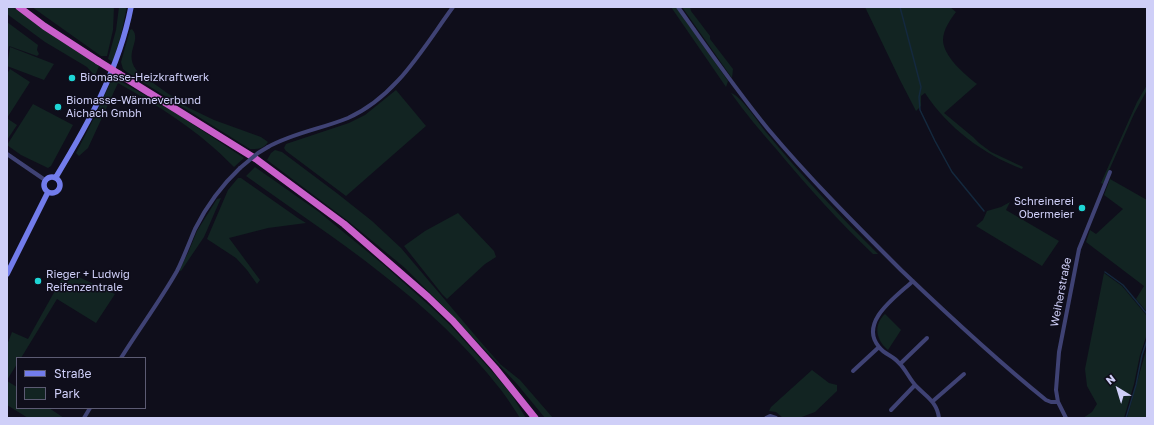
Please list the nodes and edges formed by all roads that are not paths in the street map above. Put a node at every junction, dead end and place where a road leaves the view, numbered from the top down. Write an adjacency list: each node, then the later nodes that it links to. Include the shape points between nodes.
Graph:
1 (19, 7): 24 (highway, bridge, via 98,61 256,159 344,224 453,321)
2 (131, 7): 7 (main road, via 116,64)
3 (453, 7): 14 (street, bridge, via 402,77 375,102 347,118 268,147 240,168 208,207 176,272)
4 (678, 7): 11 (street, via 768,129 826,195)
5 (7, 154): 8 (street)
6 (1110, 172): 20 (street, Weiherstraße, via 1076,261 1057,371)
7 (56, 177): 8 (main road); 9 (main road, via 60,182 59,188 55,192)
8 (45, 180): 9 (main road, via 44,186)
9 (48, 192): 10 (main road)
10 (8, 270)
11 (913, 281): 13 (street, via 875,320 874,337); 20 (street, via 1030,387 1046,400)
12 (927, 338): 15 (street)
13 (879, 347): 15 (street); 16 (street)
14 (122, 357)
15 (900, 364): 18 (street)
16 (853, 371)
17 (964, 374): 19 (street)
18 (915, 385): 19 (street); 22 (street)
19 (933, 401): 27 (street)
20 (1058, 402): 28 (street, Weiherstraße)
21 (89, 409): 23 (street)
22 (891, 410)
23 (84, 418)
24 (535, 418)
25 (766, 418): 26 (street)
26 (776, 418)
27 (939, 418)
28 (1066, 418)

